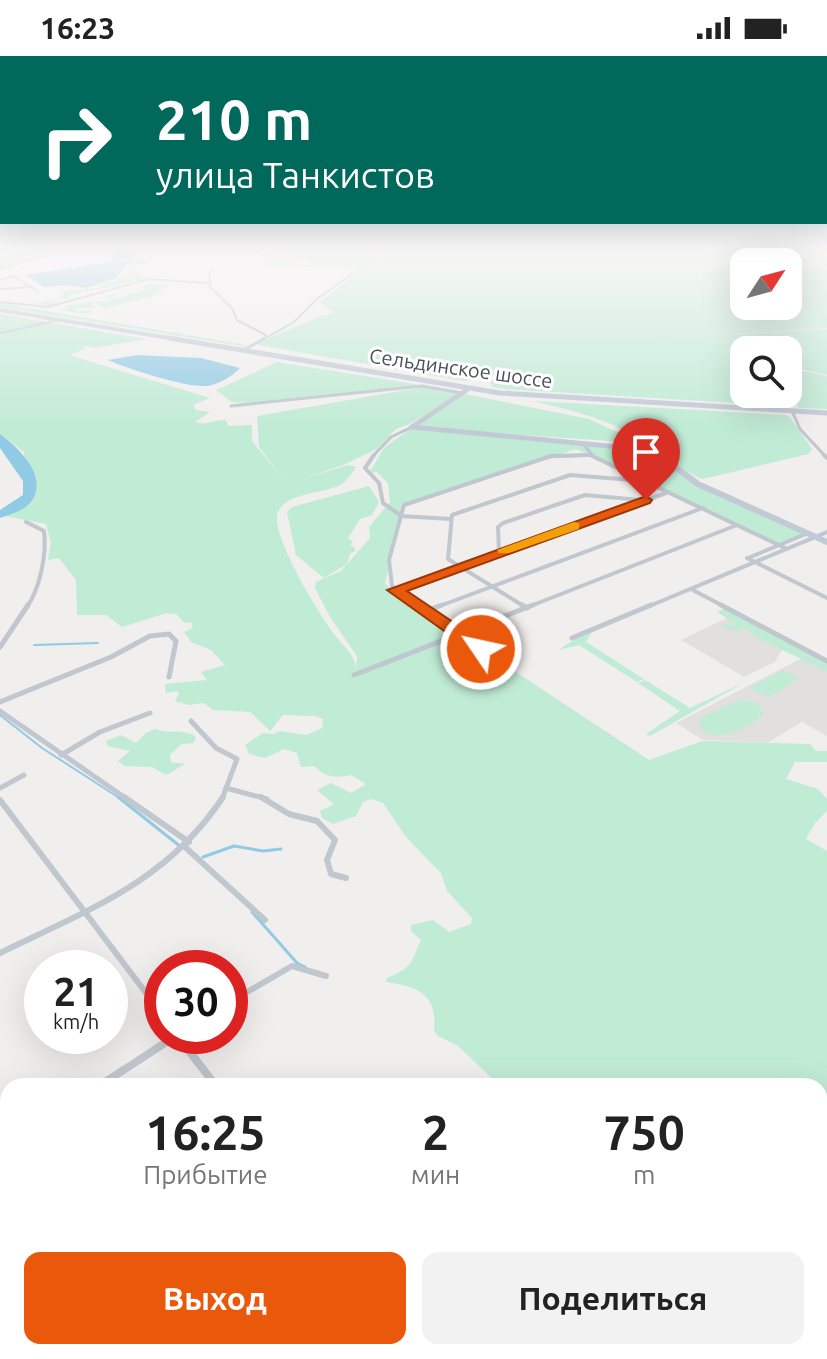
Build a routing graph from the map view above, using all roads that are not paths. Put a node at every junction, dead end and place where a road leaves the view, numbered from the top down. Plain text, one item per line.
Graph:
1 (232, 309) edge
2 (307, 309) edge
3 (0, 310) edge
4 (59, 320) junction
5 (1, 333) edge
6 (267, 336) junction
7 (243, 351) junction
8 (465, 391) junction
9 (231, 406) dead end
10 (792, 411) junction
11 (827, 413) edge
12 (412, 427) junction
13 (582, 443) junction
14 (590, 455) junction
15 (825, 455) edge
16 (645, 481) junction
17 (669, 492) junction
18 (646, 500) junction
19 (703, 508) junction
20 (400, 516) junction
21 (451, 519) junction
22 (26, 522) dead end
23 (737, 525) junction
24 (827, 532) edge
25 (812, 535) junction
26 (827, 542) edge
27 (779, 545) junction
28 (787, 549) junction
29 (499, 552) junction
30 (755, 562) junction
31 (461, 567) junction
32 (492, 586) junction
33 (691, 589) junction
34 (395, 590) junction
35 (827, 598) edge
36 (527, 608) junction
37 (425, 611) junction
38 (460, 635) junction
39 (572, 638) dead end
40 (0, 647) edge
41 (827, 661) edge
42 (506, 668) dead end
43 (354, 675) dead end
44 (169, 677) dead end
45 (0, 702) edge
46 (0, 711) edge
47 (150, 713) dead end
48 (191, 721) dead end
49 (61, 755) junction
50 (24, 775) dead end
51 (0, 788) edge
52 (226, 788) junction
53 (0, 800) edge
54 (187, 844) junction
55 (346, 878) dead end
56 (85, 909) junction
57 (265, 920) dead end
58 (0, 953) edge
59 (326, 976) dead end
60 (144, 989) edge
61 (248, 992) edge
62 (149, 1054) edge
63 (191, 1054) edge
64 (111, 1078) edge
65 (210, 1078) edge

1 - 6 street
2 - 6 street
3 - 4 main road, Сельдинское шоссе
4 - 5 street
4 - 7 main road, Сельдинское шоссе
6 - 7 street
7 - 8 main road, Сельдинское шоссе
8 - 9 street
8 - 10 main road, Сельдинское шоссе
8 - 12 main road
10 - 11 main road, Сельдинское шоссе
10 - 15 street
12 - 13 main road
12 - 20 street
13 - 14 street
13 - 25 main road
14 - 16 street
14 - 20 street
16 - 17 street
16 - 21 street
17 - 18 street
17 - 19 street
18 - 29 street
18 - 29 street
19 - 23 street
19 - 32 street
20 - 21 street
20 - 34 street
21 - 31 street
22 - 40 street
23 - 27 street
23 - 36 street
24 - 25 street
25 - 26 main road
25 - 27 street
25 - 28 street
27 - 28 street
27 - 30 street
28 - 30 street
29 - 31 street
30 - 33 street
30 - 35 street
31 - 32 street
31 - 34 street
32 - 36 street
32 - 37 street
33 - 39 street
33 - 41 street
34 - 37 street
36 - 38 street
37 - 38 street
38 - 42 street
38 - 43 street
44 - 45 street
46 - 49 street
47 - 49 street
48 - 52 street
49 - 54 street
50 - 51 street
52 - 54 street
52 - 55 street
53 - 56 street
54 - 56 street
54 - 57 street
56 - 58 street
56 - 60 street
59 - 61 street
62 - 64 street
63 - 65 street

